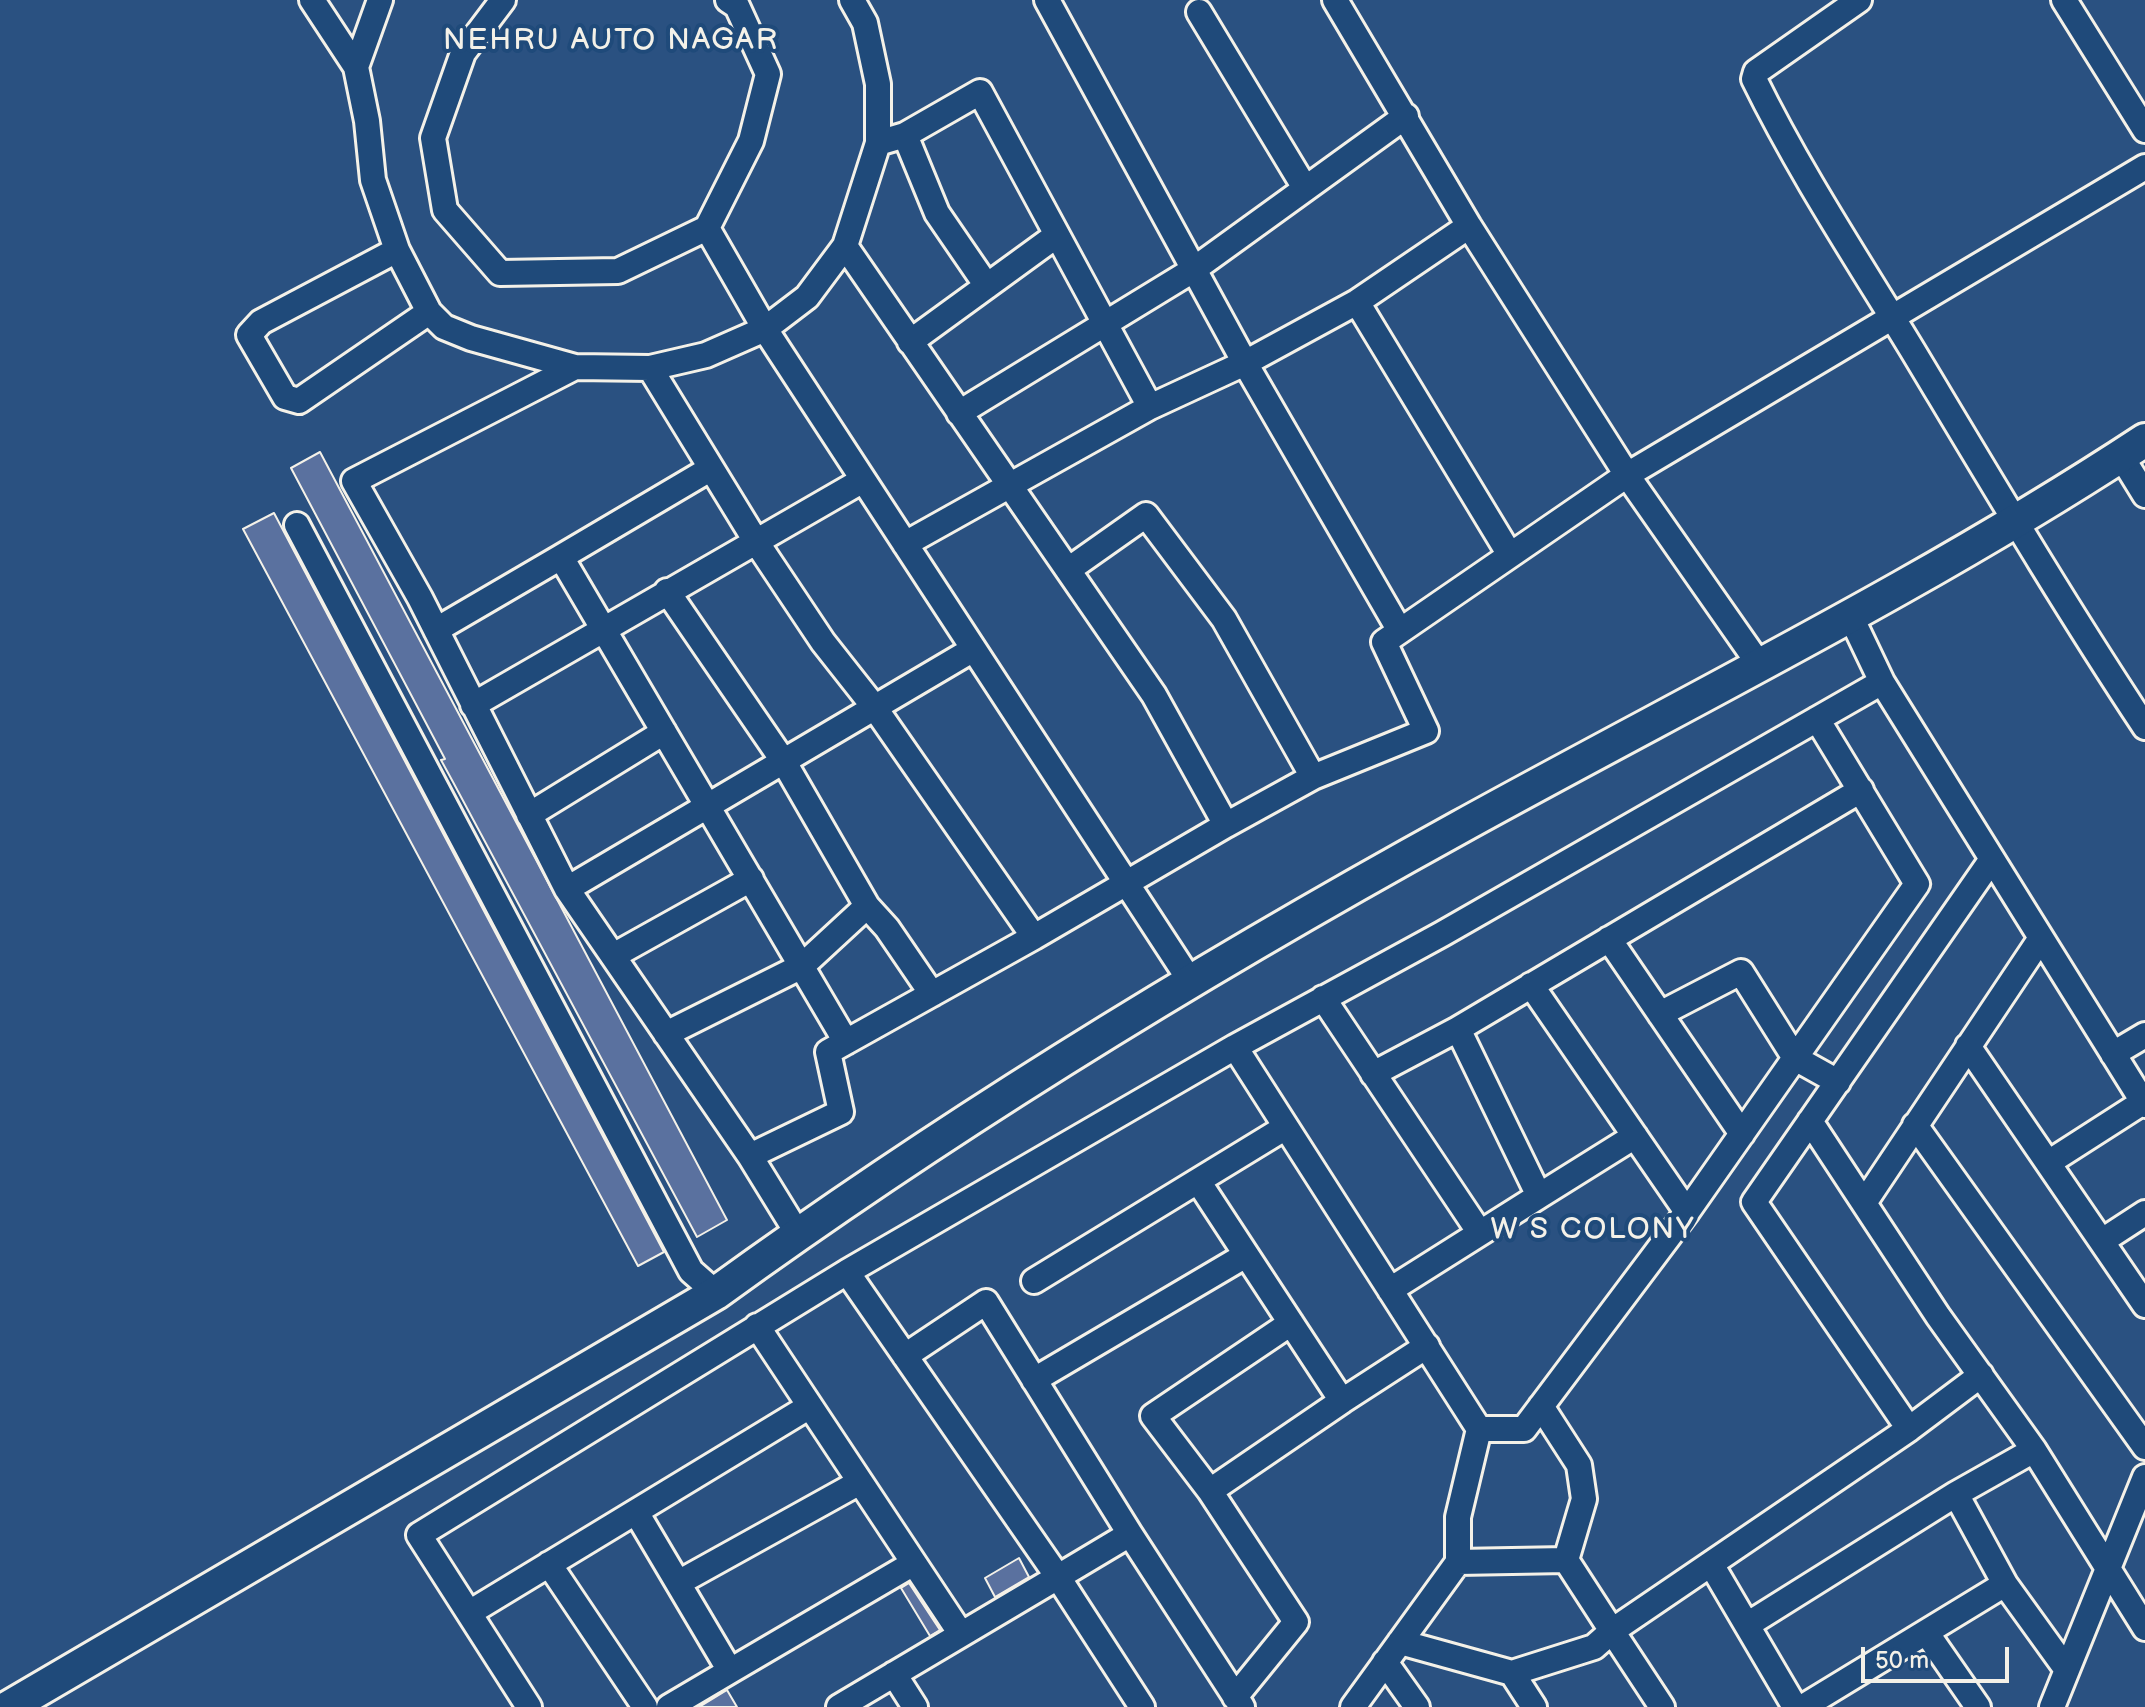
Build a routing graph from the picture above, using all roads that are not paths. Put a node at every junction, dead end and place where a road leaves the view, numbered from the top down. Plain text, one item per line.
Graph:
1 (312, 0) edge
2 (380, 0) edge
3 (503, 0) edge
4 (728, 0) edge
5 (852, 0) edge
6 (1047, 0) edge
7 (1335, 0) edge
8 (1859, 0) edge
9 (2064, 0) edge
10 (1199, 12) dead end
11 (356, 67) junction
12 (1406, 116) junction
13 (2145, 130) edge
14 (905, 135) junction
15 (878, 143) junction
16 (2145, 167) edge
17 (1305, 188) junction
18 (1469, 226) junction
19 (707, 228) junction
20 (1057, 235) junction
21 (845, 246) junction
22 (397, 250) junction
23 (1193, 270) junction
24 (987, 286) junction
25 (1357, 302) junction
26 (429, 312) junction
27 (1891, 315) junction
28 (1105, 324) junction
29 (765, 329) junction
30 (910, 342) junction
31 (1245, 363) junction
32 (575, 367) junction
33 (650, 368) junction
34 (1150, 407) junction
35 (959, 413) junction
36 (2133, 448) edge
37 (710, 469) junction
38 (1627, 475) junction
39 (863, 480) junction
40 (1009, 485) junction
41 (2145, 495) edge
42 (2016, 522) junction
43 (297, 525) dead end
44 (757, 543) junction
45 (905, 544) junction
46 (1510, 555) junction
47 (561, 557) junction
48 (1068, 570) junction
49 (667, 591) junction
50 (1850, 615) junction
51 (603, 629) junction
52 (436, 630) junction
53 (1400, 631) junction
54 (972, 650) junction
55 (1759, 664) junction
56 (1882, 682) junction
57 (473, 705) junction
58 (875, 708) junction
59 (1817, 719) junction
60 (2145, 727) edge
61 (664, 732) junction
62 (784, 762) junction
63 (1313, 777) junction
64 (1861, 790) junction
65 (708, 806) junction
66 (529, 815) junction
67 (1226, 825) junction
68 (1992, 859) junction
69 (751, 879) junction
70 (1127, 886) junction
71 (567, 889) junction
72 (867, 906) junction
73 (1034, 937) junction
74 (2041, 938) junction
75 (1609, 939) junction
76 (613, 956) junction
77 (802, 966) junction
78 (1189, 979) junction
79 (1531, 985) junction
80 (932, 994) junction
81 (1323, 998) junction
82 (1660, 1014) junction
83 (1458, 1029) junction
84 (666, 1034) junction
85 (2145, 1035) edge
86 (846, 1042) junction
87 (1968, 1046) junction
88 (1235, 1047) junction
89 (2113, 1054) junction
90 (1795, 1058) junction
91 (1373, 1074) junction
92 (1838, 1082) junction
93 (2144, 1104) edge
94 (1810, 1121) junction
95 (1915, 1125) junction
96 (1286, 1127) junction
97 (1742, 1134) junction
98 (1635, 1136) junction
99 (750, 1156) junction
100 (2048, 1163) junction
101 (1198, 1181) junction
102 (1539, 1196) junction
103 (1864, 1203) junction
104 (1687, 1212) junction
105 (2145, 1213) edge
106 (1480, 1233) junction
107 (798, 1234) junction
108 (2102, 1241) junction
109 (1246, 1255) junction
110 (847, 1272) junction
111 (1034, 1281) dead end
112 (1390, 1290) junction
113 (716, 1293) junction
114 (2145, 1305) edge
115 (1291, 1323) junction
116 (757, 1326) junction
117 (1427, 1346) junction
118 (905, 1356) junction
119 (1981, 1375) junction
120 (1034, 1380) junction
121 (1342, 1401) junction
122 (810, 1406) junction
123 (1541, 1406) junction
124 (1479, 1429) junction
125 (1524, 1429) junction
126 (1909, 1429) junction
127 (1559, 1434) junction
128 (2145, 1447) edge
129 (2034, 1450) junction
130 (2145, 1477) edge
131 (860, 1482) junction
132 (1210, 1491) junction
133 (1956, 1494) junction
134 (636, 1512) junction
135 (1130, 1534) junction
136 (1566, 1560) junction
137 (1458, 1562) junction
138 (914, 1563) junction
139 (549, 1564) junction
140 (1711, 1564) junction
141 (2107, 1571) junction
142 (1058, 1577) junction
143 (678, 1583) junction
144 (2005, 1584) junction
145 (469, 1613) junction
146 (1747, 1625) junction
147 (2145, 1628) edge
148 (1612, 1631) junction
149 (1926, 1632) junction
150 (961, 1634) junction
151 (1392, 1652) junction
152 (2067, 1670) junction
153 (730, 1671) junction
154 (1512, 1673) junction
155 (894, 1674) junction
156 (1238, 1702) edge
157 (9, 1707) edge
158 (529, 1707) edge
159 (645, 1707) edge
160 (669, 1707) edge
161 (839, 1707) edge
162 (915, 1707) edge
163 (1142, 1707) edge
164 (1353, 1707) edge
165 (1417, 1707) edge
166 (1534, 1707) edge
167 (1662, 1707) edge
168 (1795, 1707) edge
169 (1803, 1707) edge
170 (1978, 1707) edge
171 (2052, 1707) edge

1 - 11 street
2 - 11 street
3 - 19 street
4 - 19 street
5 - 15 street
6 - 23 street
7 - 12 street
8 - 27 street
9 - 13 street
10 - 17 street
11 - 22 street
12 - 17 street
12 - 18 street
14 - 15 street
14 - 20 street
14 - 24 street
15 - 21 street
16 - 27 street
17 - 23 street
18 - 25 street
18 - 38 street
19 - 29 street
20 - 24 street
20 - 28 street
21 - 29 street
21 - 30 street
22 - 26 street
22 - 26 street
23 - 28 street
23 - 31 street
24 - 30 street
25 - 31 street
25 - 46 street
26 - 32 street
27 - 38 street
27 - 42 street
28 - 34 street
28 - 35 street
29 - 33 street
29 - 39 street
30 - 35 street
31 - 34 street
31 - 53 street
32 - 33 street
32 - 52 street
33 - 37 street
34 - 40 street
35 - 40 street
36 - 41 street
36 - 42 main road
37 - 44 street
37 - 47 street
38 - 46 street
38 - 55 street
39 - 44 street
39 - 45 street
40 - 45 street
40 - 48 street
42 - 50 main road
42 - 60 street
43 - 113 street
44 - 49 street
44 - 58 street
45 - 54 street
46 - 53 street
47 - 51 street
47 - 52 street
48 - 63 street
48 - 67 street
49 - 51 street
49 - 62 street
50 - 55 main road
50 - 56 street
51 - 57 street
51 - 61 street
52 - 57 street
53 - 63 street
54 - 58 street
54 - 70 street
55 - 78 main road
56 - 59 street
56 - 68 street
57 - 66 street
58 - 62 street
58 - 73 street
59 - 64 street
59 - 81 street
61 - 65 street
61 - 66 street
62 - 65 street
62 - 72 street
63 - 67 street
64 - 75 street
64 - 90 street
65 - 69 street
65 - 71 street
66 - 71 street
67 - 70 street
68 - 74 street
68 - 92 street
69 - 76 street
69 - 77 street
70 - 73 street
70 - 78 street
71 - 76 street
72 - 77 street
72 - 80 street
73 - 80 street
74 - 87 street
74 - 89 street
75 - 79 street
75 - 82 street
76 - 84 street
77 - 84 street
77 - 86 street
78 - 107 main road
79 - 83 street
79 - 98 street
80 - 86 street
81 - 88 street
81 - 91 street
82 - 90 street
82 - 97 street
83 - 91 street
83 - 102 street
84 - 99 street
85 - 89 street
86 - 99 street
87 - 95 street
87 - 100 street
88 - 96 street
88 - 110 street
89 - 93 street
90 - 92 street
90 - 97 street
91 - 106 street
92 - 94 street
93 - 100 street
94 - 103 street
94 - 126 street
95 - 103 street
95 - 128 street
96 - 101 street
96 - 112 street
97 - 104 street
98 - 102 street
98 - 104 street
99 - 107 street
100 - 108 street
101 - 109 street
101 - 111 street
102 - 106 street
103 - 119 street
104 - 123 street
105 - 108 street
106 - 112 street
107 - 113 main road
108 - 114 street
109 - 115 street
109 - 120 street
110 - 116 street
110 - 118 street
112 - 117 street
113 - 157 main road
115 - 121 street
115 - 132 street
116 - 122 street
116 - 145 street
117 - 121 street
117 - 124 street
118 - 120 street
118 - 142 street
119 - 126 street
119 - 129 street
120 - 135 street
121 - 132 street
122 - 131 street
122 - 134 street
123 - 125 street
123 - 127 street
124 - 125 street
124 - 137 street
125 - 127 street
126 - 140 street
127 - 136 street
129 - 133 street
129 - 141 street
130 - 141 street
131 - 138 street
131 - 143 street
132 - 156 street
133 - 144 street
133 - 146 street
134 - 139 street
134 - 143 street
135 - 142 street
135 - 156 street
136 - 137 street
136 - 148 street
137 - 151 street
138 - 150 street
138 - 153 street
139 - 145 street
139 - 159 street
140 - 146 street
140 - 148 street
141 - 147 street
141 - 152 street
142 - 150 street
142 - 163 street
143 - 153 street
144 - 149 street
144 - 152 street
145 - 158 street
146 - 168 street
148 - 154 street
148 - 167 street
149 - 169 street
149 - 170 street
150 - 155 street
151 - 154 street
151 - 164 street
151 - 165 street
152 - 171 street
153 - 160 street
154 - 166 street
155 - 161 street
155 - 162 street

